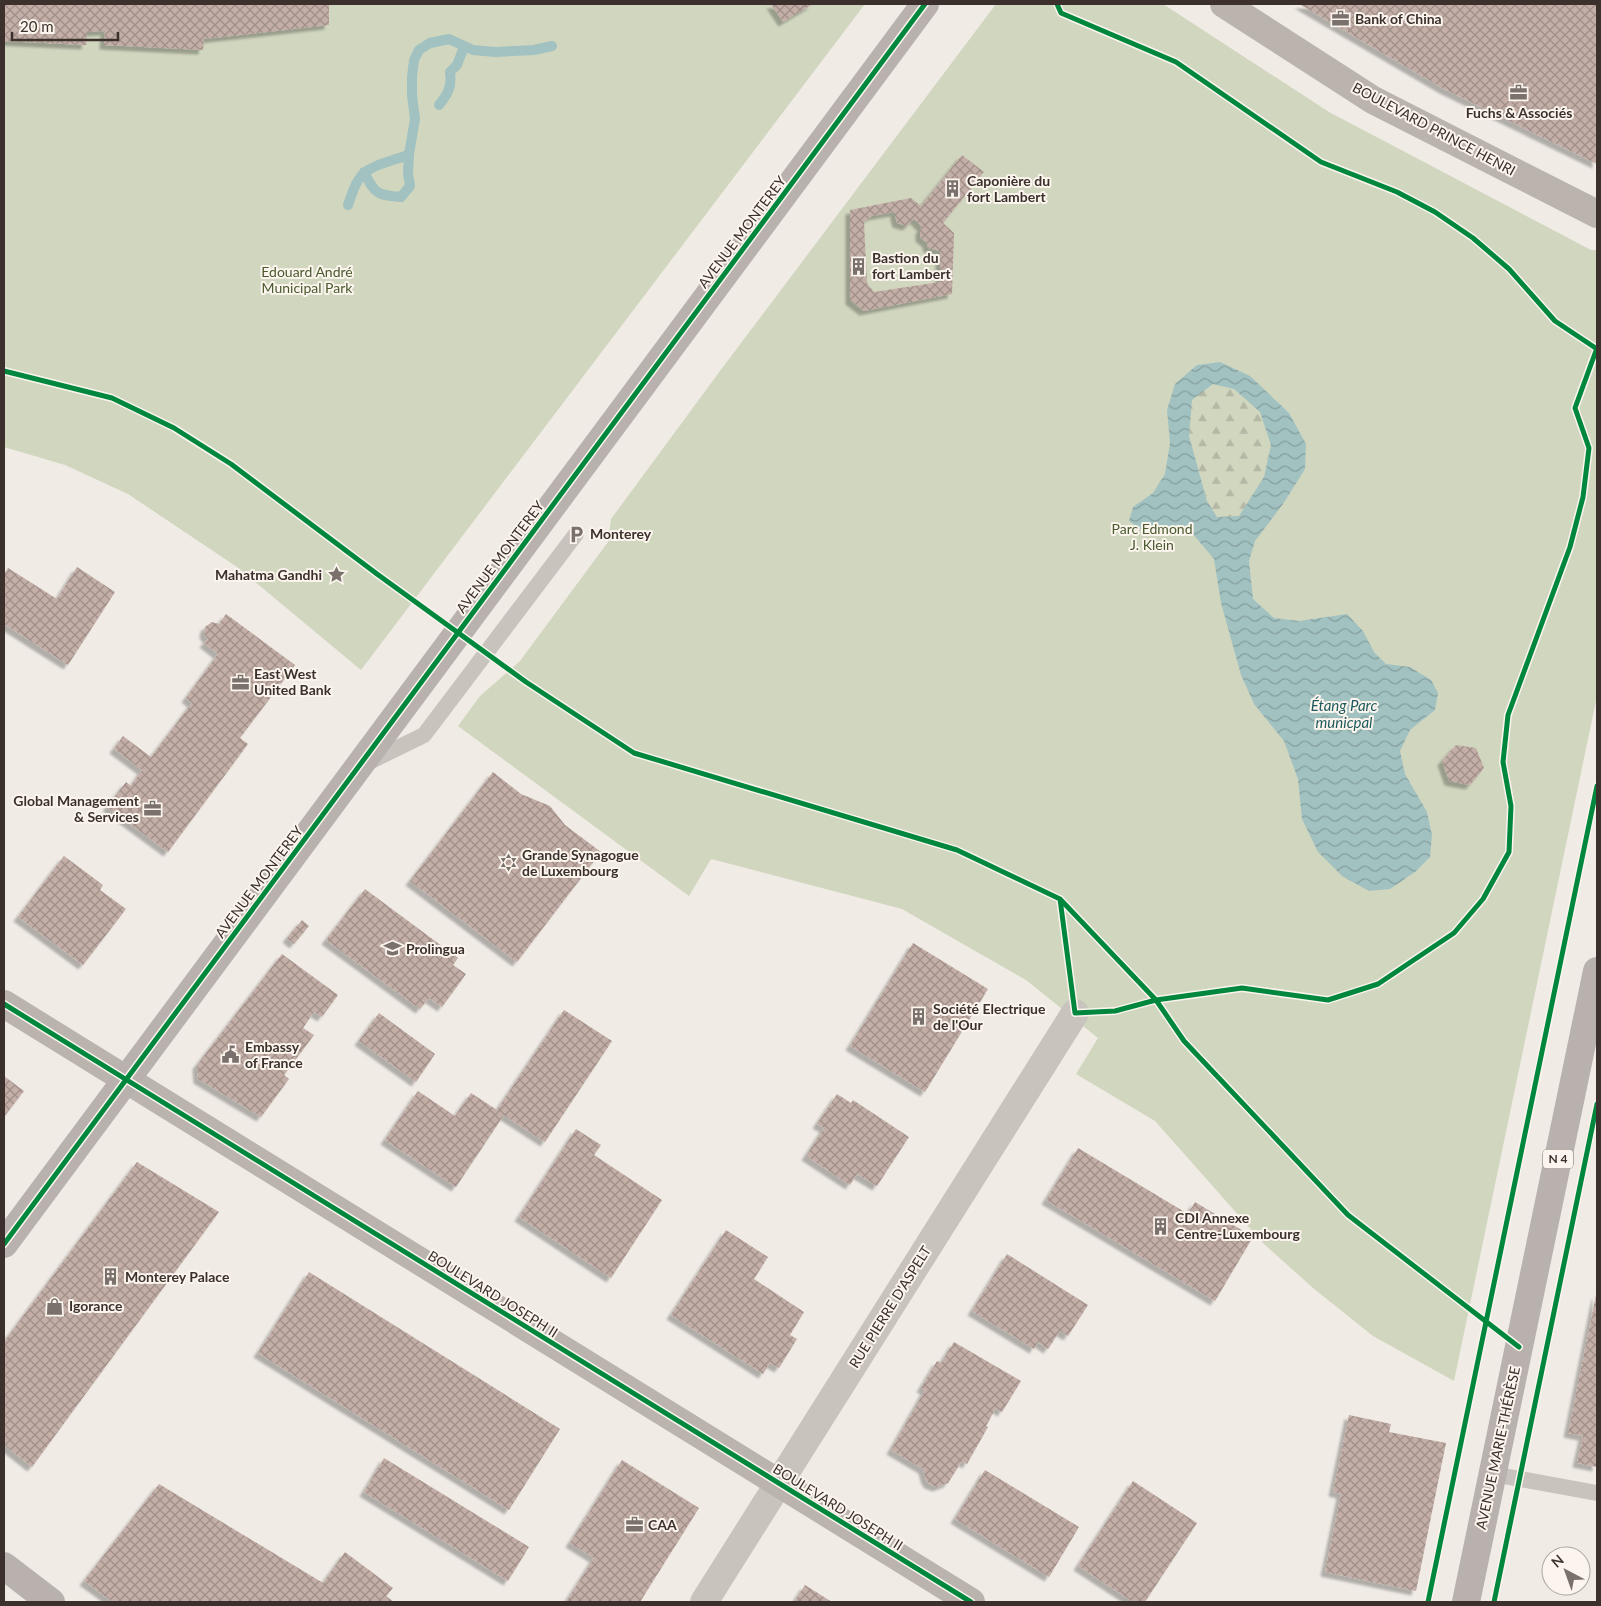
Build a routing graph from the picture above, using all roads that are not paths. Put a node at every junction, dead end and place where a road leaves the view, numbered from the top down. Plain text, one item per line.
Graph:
1 (925, 4) edge
2 (1224, 4) edge
3 (1597, 214) edge
4 (576, 534) dead end
5 (358, 768) junction
6 (1597, 970) edge
7 (4, 1004) edge
8 (1075, 1012) dead end
9 (126, 1080) junction
10 (4, 1244) edge
11 (1493, 1474) junction
12 (779, 1484) junction
13 (1597, 1493) edge
14 (4, 1566) edge
15 (51, 1602) edge
16 (704, 1602) edge
17 (971, 1602) edge
18 (1466, 1602) edge

1 - 5 main road, AVENUE MONTEREY
2 - 3 main road, BOULEVARD PRINCE HENRI
4 - 5 lane
5 - 9 main road, AVENUE MONTEREY
6 - 11 main road, AVENUE MARIE-THÉRÈSE / N 4
7 - 9 main road, BOULEVARD JOSEPH II
8 - 12 street, RUE PIERRE D'ASPELT
9 - 10 main road, AVENUE MONTEREY
9 - 12 main road, BOULEVARD JOSEPH II
11 - 13 lane
11 - 18 main road, AVENUE MARIE-THÉRÈSE / N 4
12 - 16 street, RUE PIERRE D'ASPELT
12 - 17 main road, BOULEVARD JOSEPH II
14 - 15 main road

